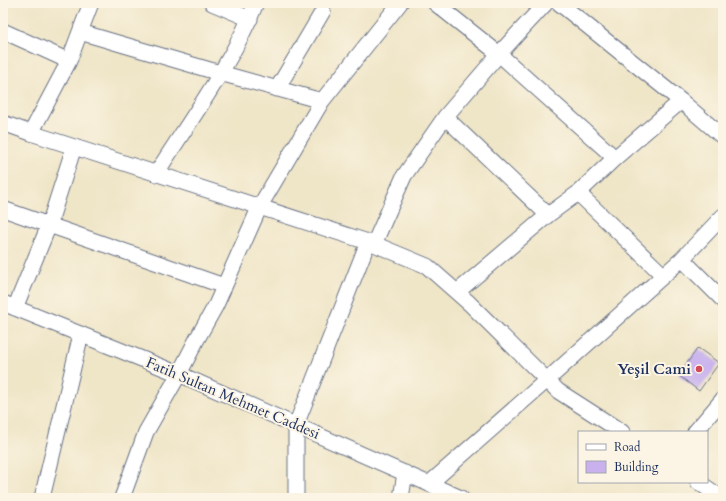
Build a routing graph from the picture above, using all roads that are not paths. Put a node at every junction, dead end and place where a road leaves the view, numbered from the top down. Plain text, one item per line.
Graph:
1 (91, 3) edge
2 (212, 3) edge
3 (256, 3) edge
4 (400, 3) edge
5 (435, 3) edge
6 (546, 3) edge
7 (559, 3) edge
8 (323, 11) dead end
9 (250, 19) junction
10 (3, 31) edge
11 (80, 32) junction
12 (499, 54) junction
13 (69, 61) junction
14 (220, 73) junction
15 (277, 89) junction
16 (322, 101) junction
17 (682, 101) junction
18 (445, 117) junction
19 (3, 123) edge
20 (31, 133) junction
21 (723, 137) edge
22 (74, 147) junction
23 (615, 158) junction
24 (156, 174) junction
25 (578, 194) junction
26 (260, 206) junction
27 (3, 209) edge
28 (548, 215) junction
29 (723, 216) edge
30 (49, 225) junction
31 (371, 243) junction
32 (682, 258) junction
33 (663, 275) junction
34 (224, 286) junction
35 (456, 292) junction
36 (723, 300) edge
37 (9, 306) edge
38 (81, 334) junction
39 (179, 374) junction
40 (547, 380) junction
41 (723, 398) edge
42 (296, 426) junction
43 (620, 431) edge
44 (696, 431) edge
45 (405, 473) junction
46 (700, 483) edge
47 (429, 484) junction
48 (42, 498) edge
49 (122, 498) edge
50 (296, 498) edge
51 (401, 498) edge
52 (461, 498) edge
53 (722, 498) edge

1 - 11 street
2 - 9 street
3 - 9 street
4 - 16 street
5 - 12 street
6 - 12 street
7 - 17 street
8 - 15 street
9 - 14 street
10 - 13 street
11 - 13 street
11 - 14 street
12 - 18 street
12 - 23 street
13 - 20 street
14 - 15 street
14 - 24 street
15 - 16 street
16 - 26 street
17 - 21 street
17 - 23 street
18 - 28 street
18 - 31 street
19 - 20 street
20 - 22 street
22 - 24 street
22 - 30 street
23 - 25 street
24 - 26 street
25 - 28 street
25 - 33 street
26 - 31 street
26 - 34 street
27 - 30 street
28 - 35 street
29 - 32 street
30 - 34 street
30 - 37 street
31 - 35 street
31 - 42 street
32 - 33 street
32 - 36 street
33 - 40 street
34 - 39 street
35 - 40 street
37 - 38 street, Fatih Sultan Mehmet Caddesi
38 - 39 street, Fatih Sultan Mehmet Caddesi
38 - 48 street
39 - 42 street, Fatih Sultan Mehmet Caddesi
39 - 49 street
40 - 43 street
40 - 47 street
41 - 44 street
42 - 45 street, Fatih Sultan Mehmet Caddesi
42 - 50 street
45 - 47 street, Fatih Sultan Mehmet Caddesi
45 - 51 street
46 - 53 street
47 - 52 street, Fatih Sultan Mehmet Caddesi

